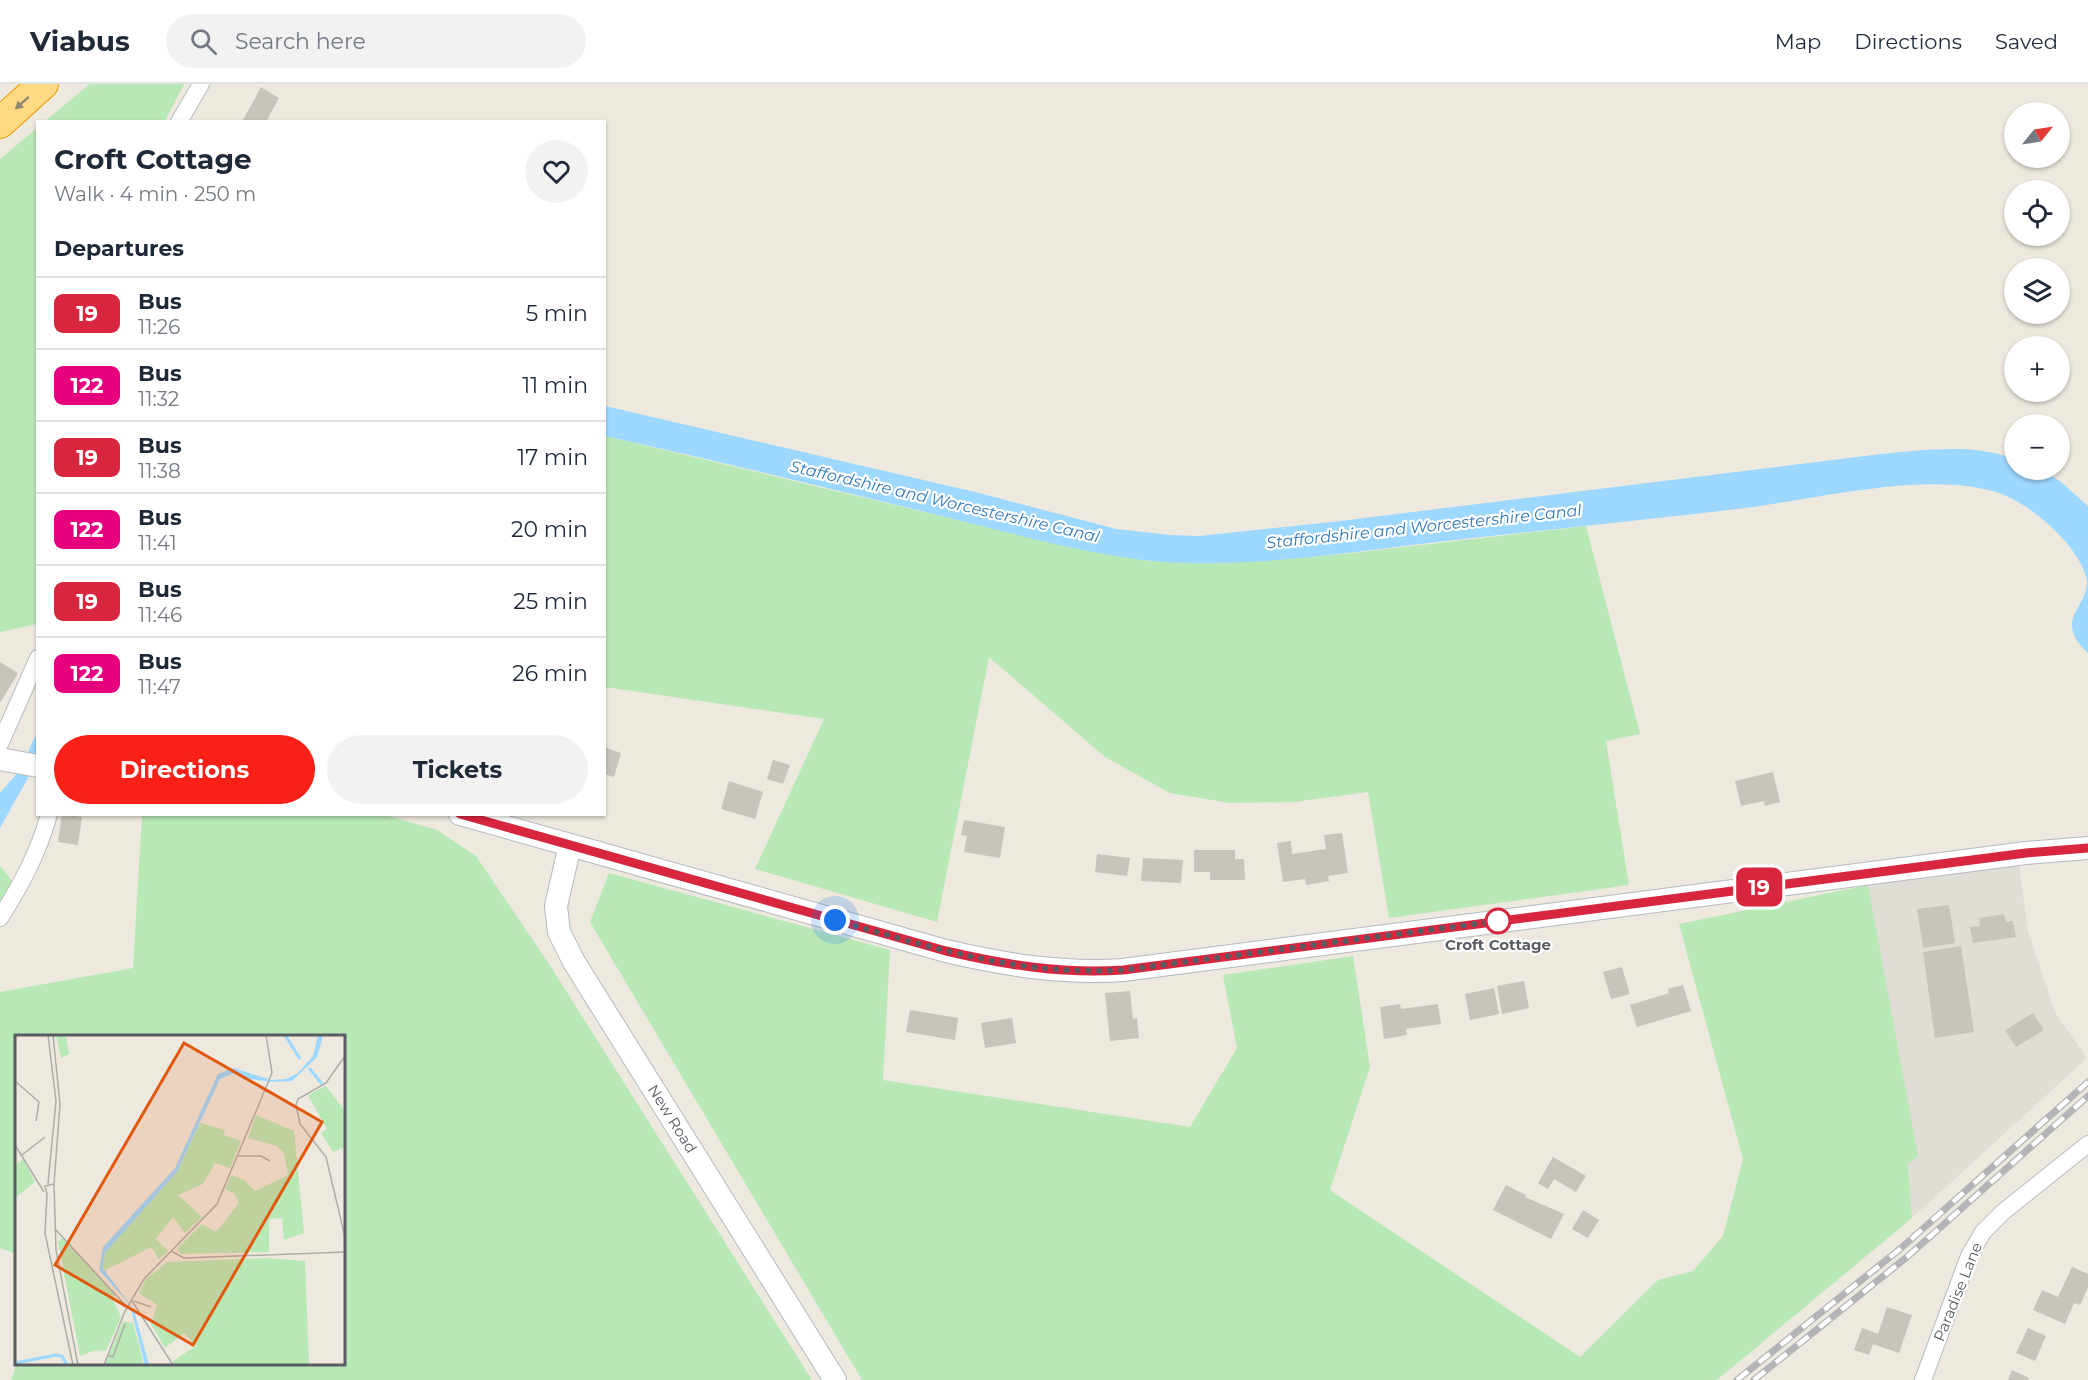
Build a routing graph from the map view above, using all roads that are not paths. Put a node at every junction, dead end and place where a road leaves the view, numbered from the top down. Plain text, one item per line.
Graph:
1 (43, 84) edge
2 (201, 84) edge
3 (180, 120) edge
4 (0, 123) edge
5 (36, 663) edge
6 (2, 754) edge
7 (36, 765) edge
8 (48, 816) edge
9 (467, 816) edge
10 (570, 845) junction
11 (2088, 848) edge
12 (0, 918) edge
13 (2088, 1144) edge
14 (835, 1380) edge
15 (1923, 1380) edge

1 -> 4 highway
2 - 3 street
5 - 6 street
6 - 7 street
8 - 12 street
9 - 10 street
10 - 11 street
10 - 14 street, New Road
13 - 15 street, Paradise Lane

